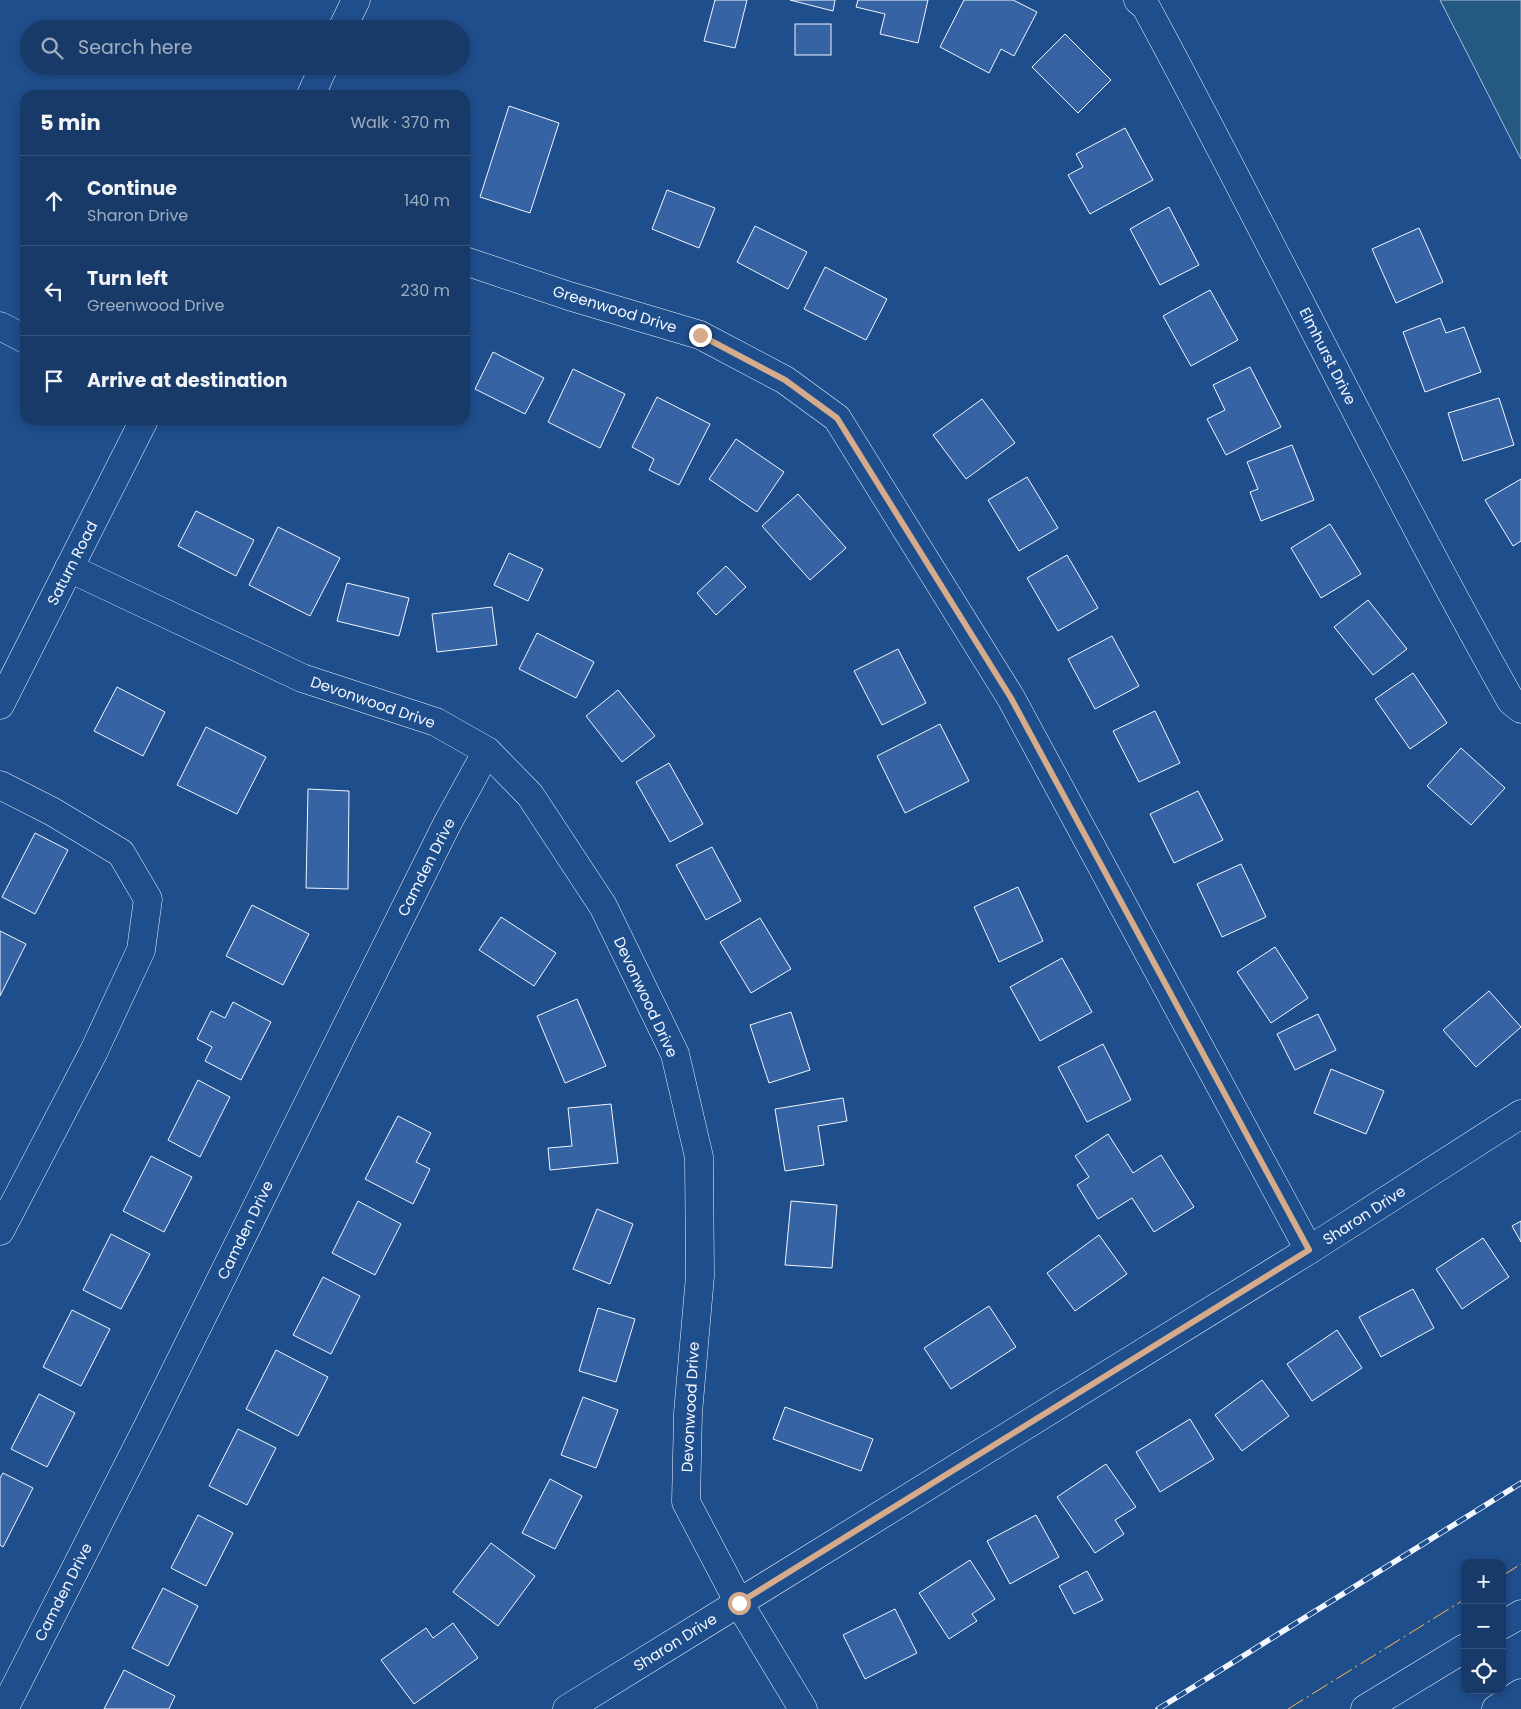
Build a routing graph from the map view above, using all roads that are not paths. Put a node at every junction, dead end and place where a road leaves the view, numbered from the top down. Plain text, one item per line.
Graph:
1 (356, 0) edge
2 (1138, 0) edge
3 (346, 20) edge
4 (320, 75) edge
5 (313, 90) edge
6 (470, 262) edge
7 (0, 326) edge
8 (20, 336) edge
9 (141, 425) edge
10 (69, 568) junction
11 (0, 705) edge
12 (1521, 709) edge
13 (486, 750) junction
14 (0, 785) edge
15 (1521, 1114) edge
16 (0, 1231) edge
17 (1309, 1250) junction
18 (739, 1603) junction
19 (1521, 1614) edge
20 (1506, 1623) edge
21 (1463, 1649) edge
22 (1521, 1693) edge
23 (4, 1709) edge
24 (567, 1709) edge
25 (803, 1709) edge
26 (1365, 1709) edge
27 (1496, 1709) edge

1 - 3 street
2 - 12 street, Elmhurst Drive
4 - 5 street
6 - 17 street, Greenwood Drive
7 - 8 street
9 - 10 street, Saturn Road
10 - 11 street, Saturn Road
10 - 13 street, Devonwood Drive
13 - 18 street, Devonwood Drive
13 - 23 street, Camden Drive
14 - 16 street
15 - 17 street, Sharon Drive
17 - 18 street, Sharon Drive
18 - 24 street, Sharon Drive
18 - 25 street, Devonwood Drive
19 - 20 street
21 - 26 street
22 - 27 street

